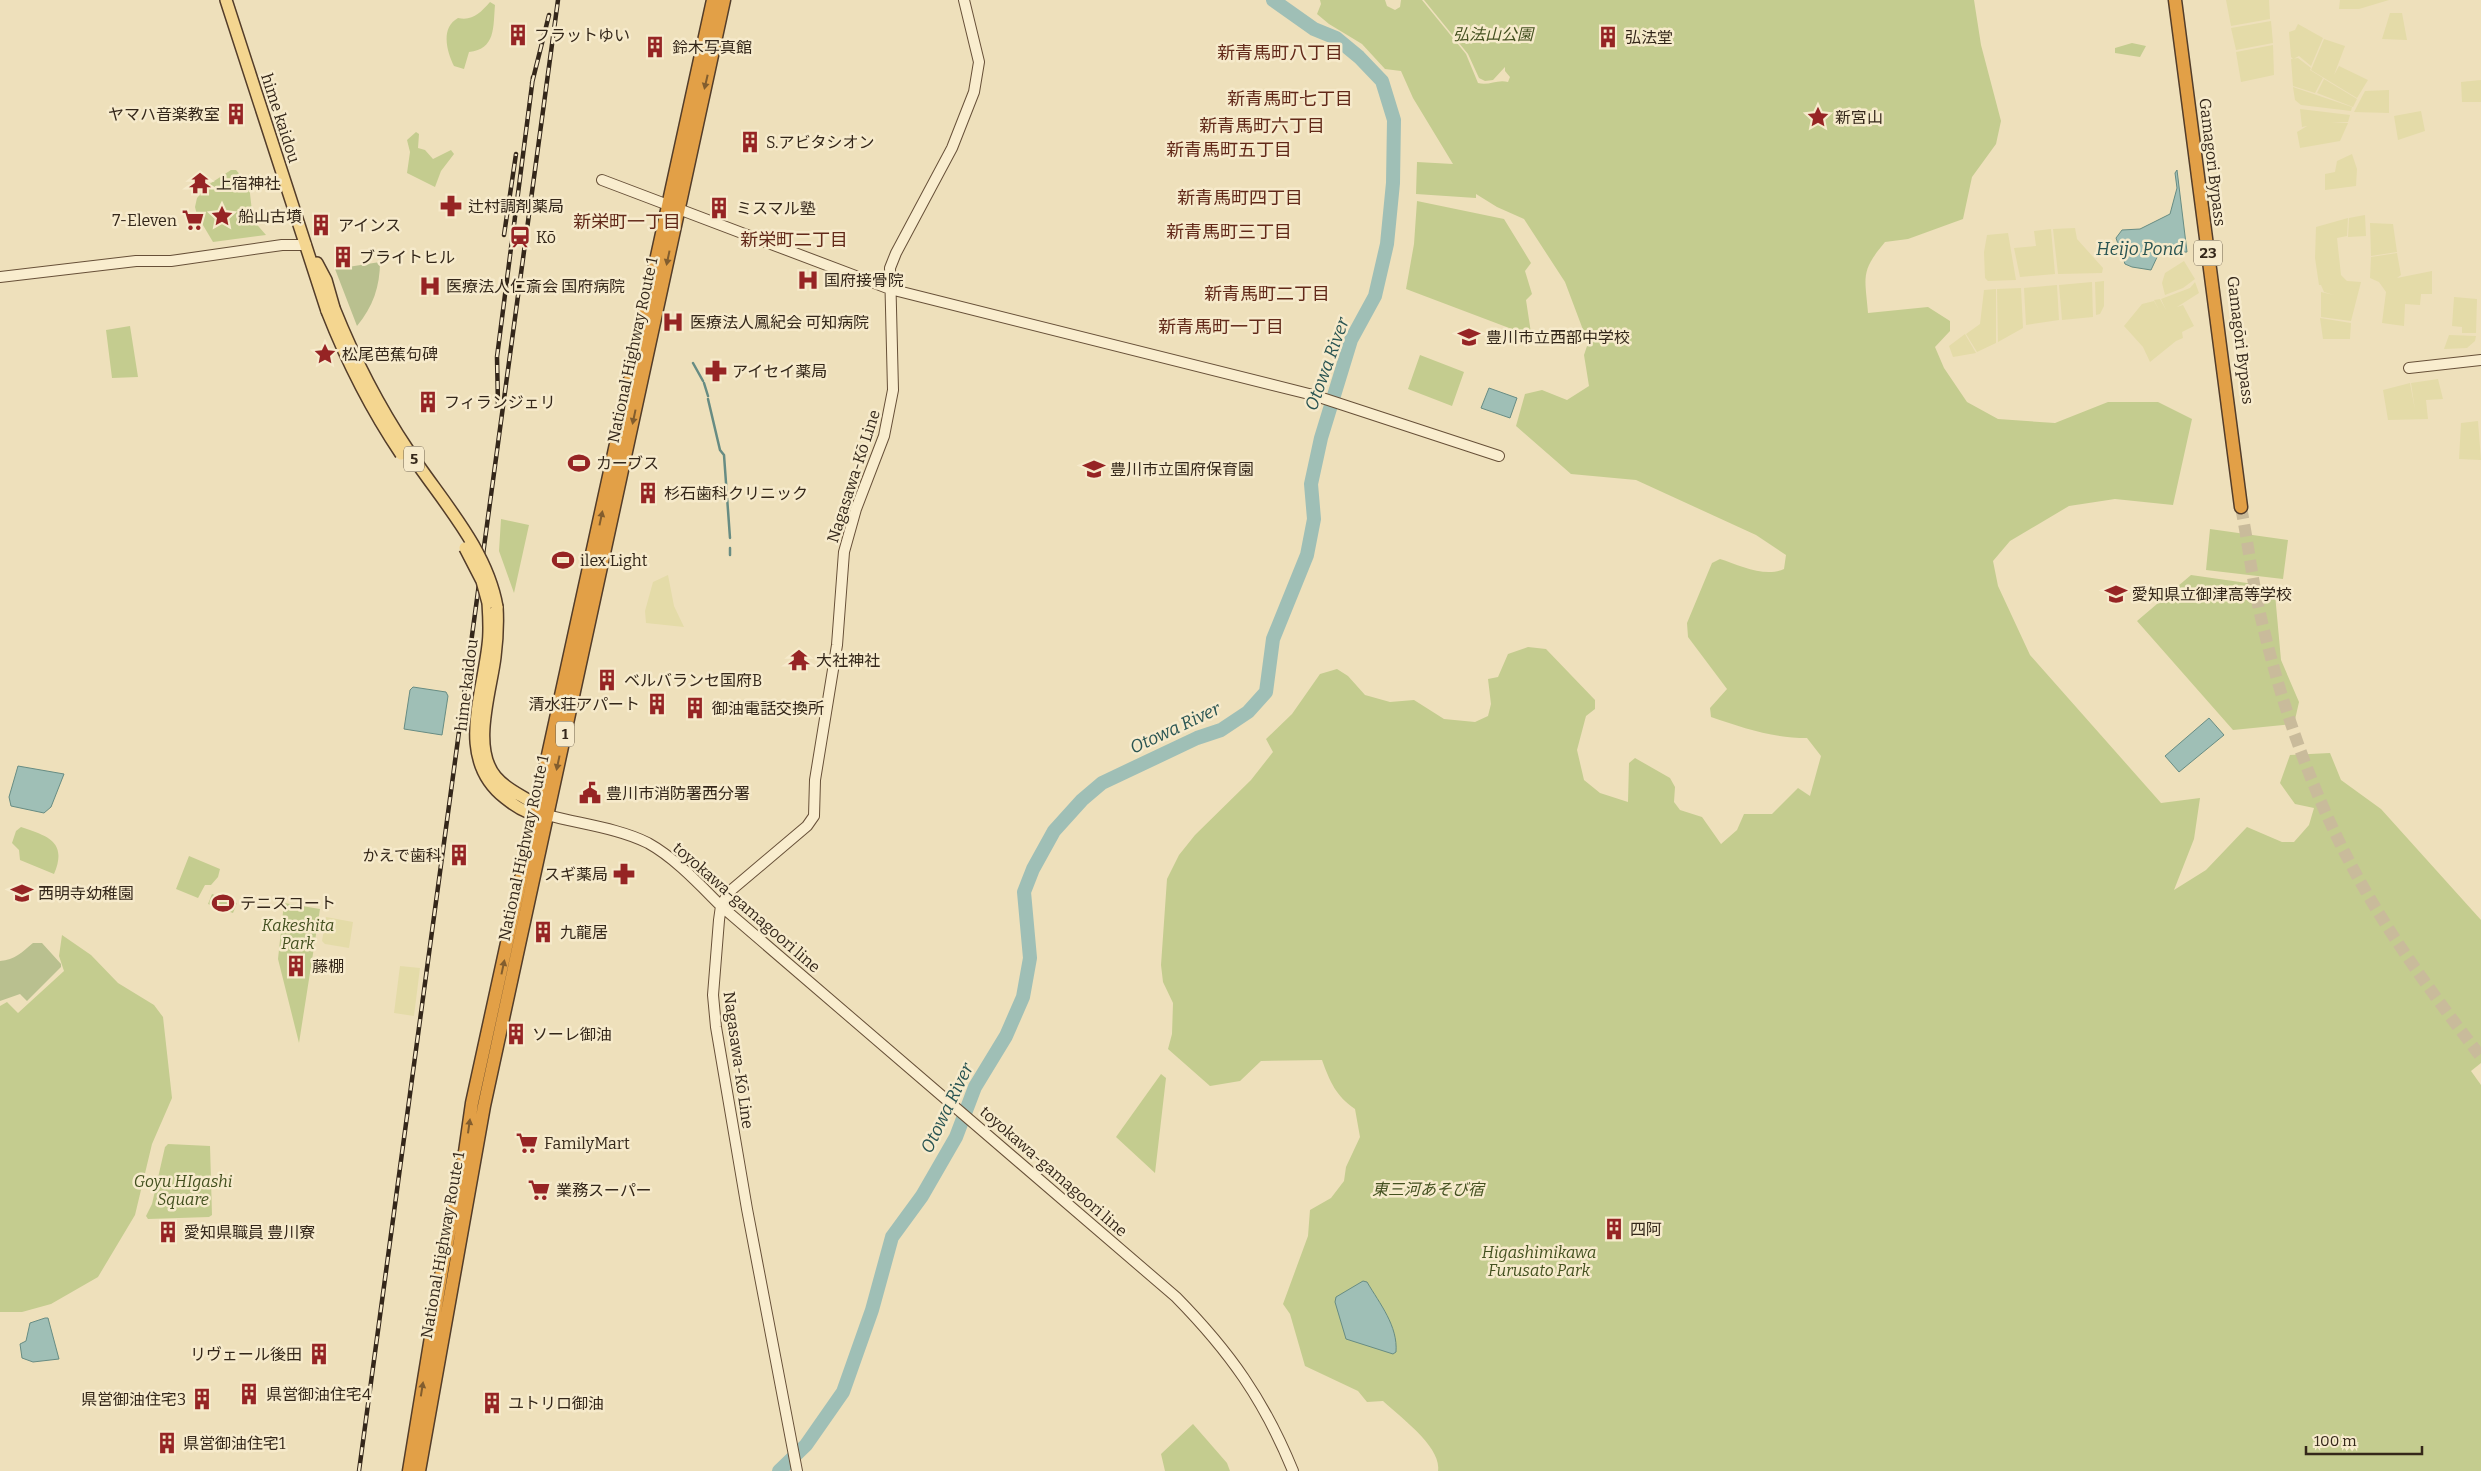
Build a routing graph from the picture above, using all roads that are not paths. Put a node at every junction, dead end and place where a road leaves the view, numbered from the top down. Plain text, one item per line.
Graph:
1 (226, 0) edge
2 (713, 0) edge
3 (724, 0) edge
4 (964, 0) edge
5 (2175, 0) edge
6 (2180, 0) edge
7 (602, 180) dead end
8 (672, 207) junction
9 (306, 245) junction
10 (0, 277) edge
11 (890, 289) junction
12 (2481, 360) edge
13 (2409, 368) dead end
14 (1499, 456) dead end
15 (2244, 506) joint
16 (541, 812) junction
17 (721, 906) junction
18 (409, 1471) edge
19 (419, 1471) edge
20 (797, 1471) edge
21 (1293, 1471) edge

1 - 9 main road, hime kaidou / 5
2 - 8 highway, National Highway Route 1 / 1
3 -> 8 highway, National Highway Route 1 / 1
4 - 11 main road, Nagasawa-Kō Line
5 - 15 highway, Gamagori Bypass / 23
6 - 15 highway, Gamagōri Bypass / 23
7 - 8 main road
8 - 11 main road
8 - 16 highway, National Highway Route 1 / 1
9 - 10 main road
9 - 16 main road, hime kaidou / 5, bridge
11 - 14 main road
11 - 17 main road, Nagasawa-Kō Line
12 - 13 main road
16 - 17 main road, toyokawa-gamagoori line
18 -> 16 highway, National Highway Route 1 / 1
16 - 19 highway, National Highway Route 1 / 1
17 - 20 main road, Nagasawa-Kō Line
17 - 21 main road, toyokawa-gamagoori line

